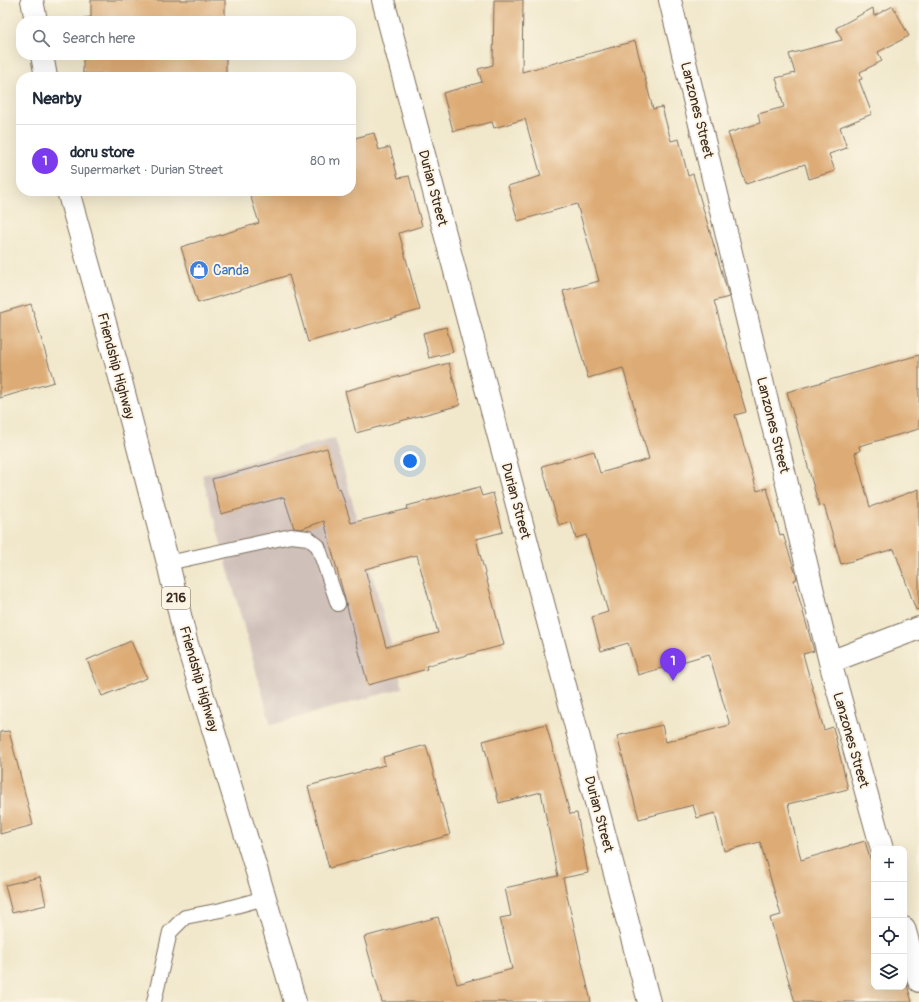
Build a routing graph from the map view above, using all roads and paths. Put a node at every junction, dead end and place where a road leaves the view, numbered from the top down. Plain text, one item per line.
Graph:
1 (32, 0) edge
2 (383, 0) edge
3 (670, 0) edge
4 (35, 16) edge
5 (43, 60) edge
6 (45, 72) edge
7 (69, 196) edge
8 (168, 563) junction
9 (338, 604) dead end
10 (919, 628) edge
11 (830, 662) junction
12 (881, 846) edge
13 (265, 898) junction
14 (907, 939) edge
15 (919, 981) edge
16 (154, 1002) edge
17 (295, 1002) edge
18 (649, 1002) edge

1 - 4 street
2 - 18 street, Durian Street
3 - 11 street, Lanzones Street
5 - 6 street
7 - 8 street, Friendship Highway / 216
8 - 9 lane
8 - 13 street, Friendship Highway / 216
10 - 11 street
11 - 12 street, Lanzones Street
13 - 16 lane
13 - 17 street, Friendship Highway / 216
14 - 15 street

